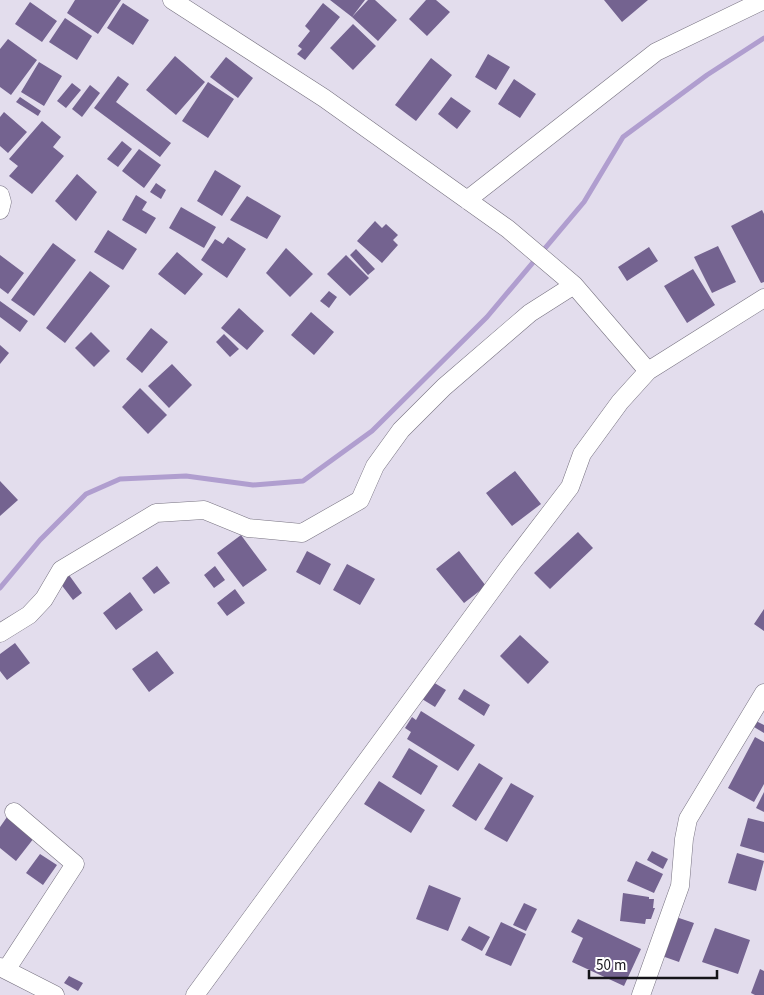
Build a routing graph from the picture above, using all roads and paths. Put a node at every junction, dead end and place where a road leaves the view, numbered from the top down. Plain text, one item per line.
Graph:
1 (172, 0) edge
2 (764, 0) edge
3 (0, 195) edge
4 (467, 200) junction
5 (0, 210) edge
6 (574, 285) junction
7 (764, 298) edge
8 (648, 371) junction
9 (0, 633) edge
10 (764, 693) edge
11 (14, 812) dead end
12 (3, 968) edge
13 (55, 995) edge
14 (195, 995) edge
15 (641, 995) edge

1 - 4 street
2 - 4 street
3 - 5 street
4 - 6 street
6 - 8 street
6 - 9 street
7 - 8 street
8 - 14 street
10 - 15 street
11 - 12 street
12 - 13 street

